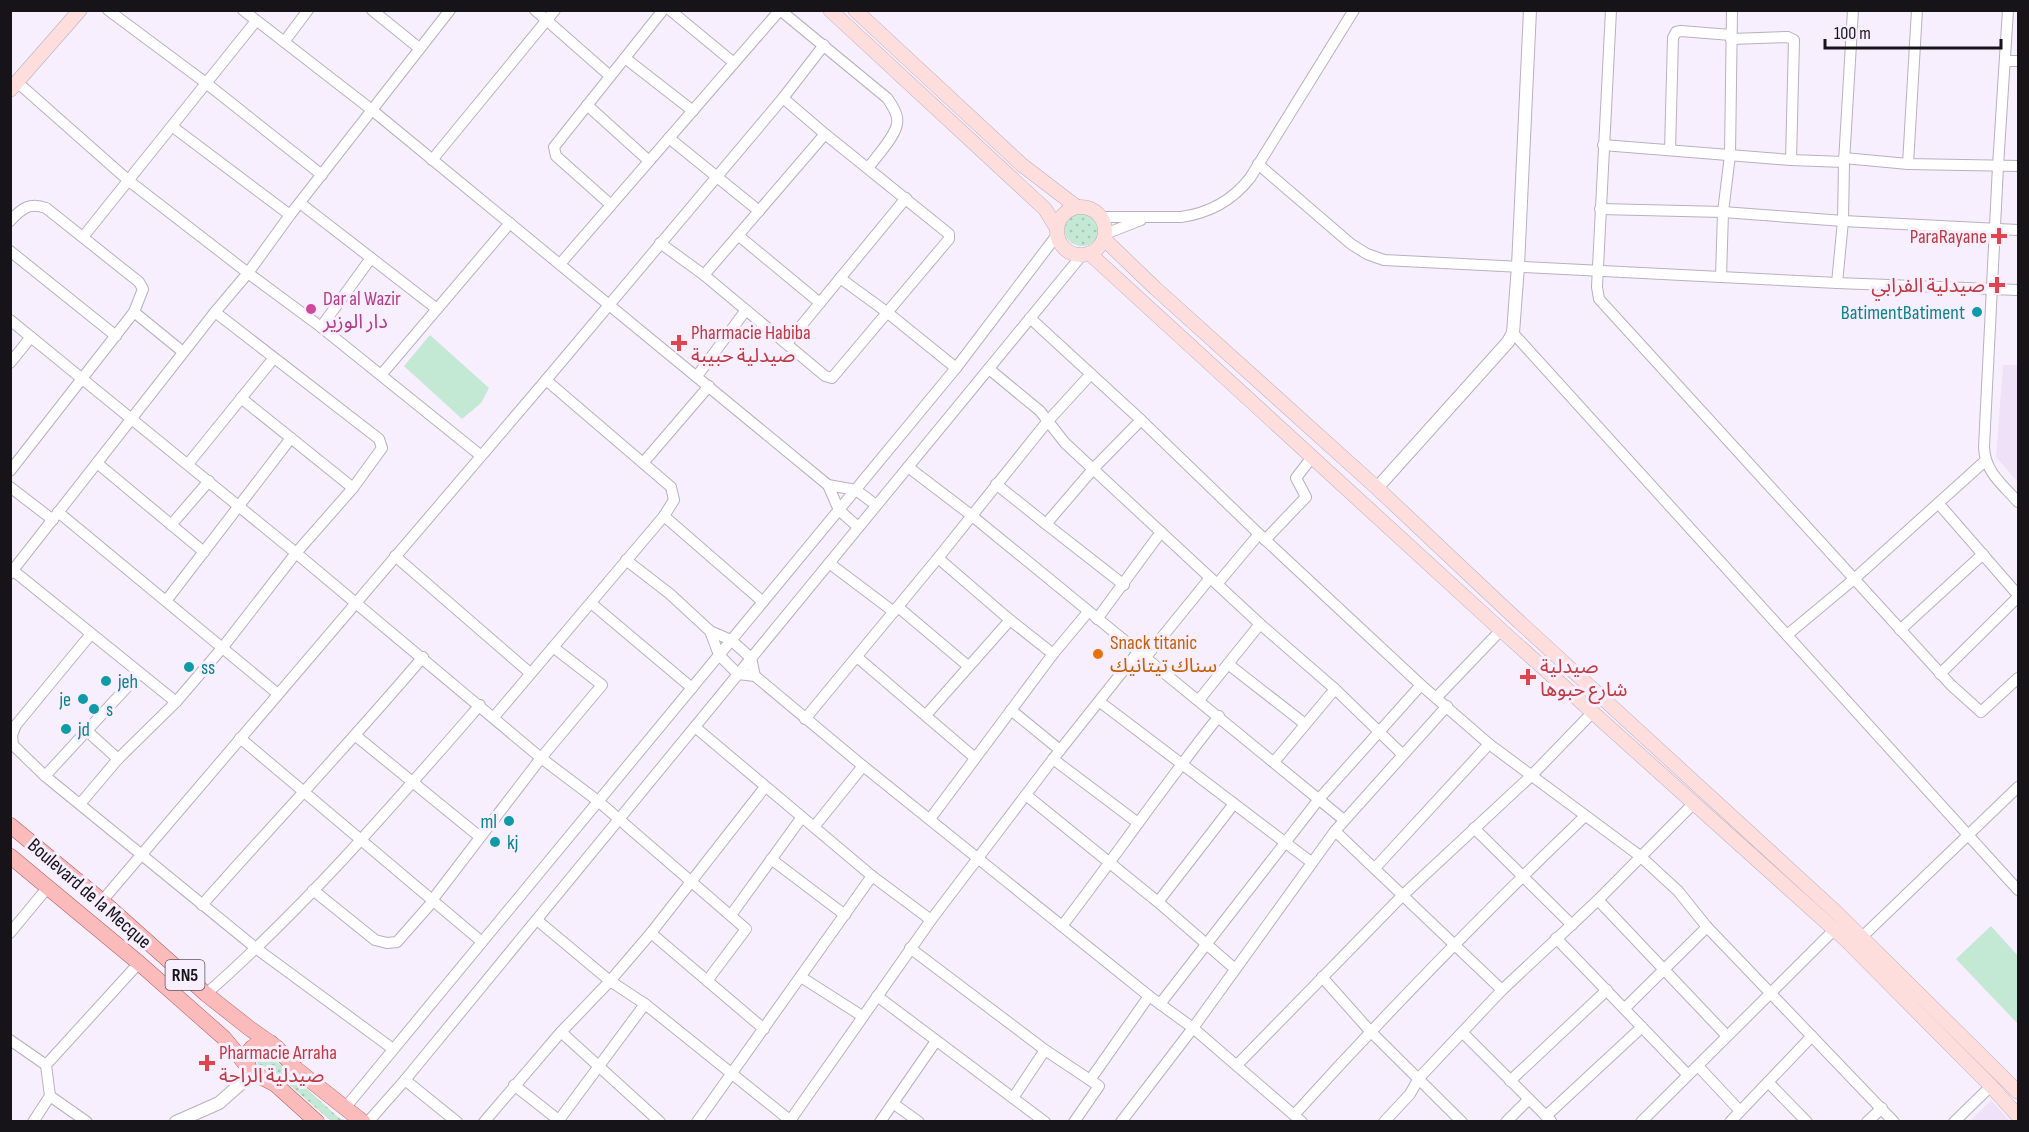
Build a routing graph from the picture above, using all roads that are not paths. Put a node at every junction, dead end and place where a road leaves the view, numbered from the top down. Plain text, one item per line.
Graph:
1 (80, 10) edge
2 (108, 10) edge
3 (243, 10) edge
4 (308, 10) edge
5 (372, 10) edge
6 (450, 10) edge
7 (535, 10) edge
8 (555, 10) edge
9 (663, 10) edge
10 (670, 10) edge
11 (780, 10) edge
12 (830, 10) edge
13 (855, 10) edge
14 (1354, 10) edge
15 (1530, 10) edge
16 (1611, 10) edge
17 (1732, 10) edge
18 (1853, 10) edge
19 (1917, 10) edge
20 (2008, 10) edge
21 (547, 20) junction
22 (256, 21) junction
23 (1731, 37) junction
24 (284, 42) junction
25 (824, 45) junction
26 (419, 48) junction
27 (625, 58) junction
28 (2005, 61) junction
29 (2019, 61) edge
30 (734, 63) junction
31 (610, 76) junction
32 (206, 83) junction
33 (14, 86) edge
34 (783, 98) junction
35 (587, 105) junction
36 (372, 110) junction
37 (693, 111) junction
38 (173, 127) junction
39 (825, 134) junction
40 (669, 138) junction
41 (1603, 145) junction
42 (1670, 150) junction
43 (1730, 155) junction
44 (432, 160) junction
45 (1791, 160) junction
46 (1844, 160) junction
47 (649, 161) junction
48 (1258, 164) junction
49 (1908, 164) junction
50 (1998, 166) junction
51 (2019, 166) edge
52 (868, 168) junction
53 (322, 175) junction
54 (717, 176) junction
55 (129, 180) junction
56 (906, 198) junction
57 (300, 203) junction
58 (611, 205) junction
59 (1077, 207) junction
60 (1600, 209) junction
61 (759, 211) junction
62 (1723, 212) junction
63 (290, 215) junction
64 (1156, 216) junction
65 (12, 217) edge
66 (1101, 217) junction
67 (1843, 221) junction
68 (510, 223) junction
69 (1995, 229) junction
70 (2019, 230) edge
71 (1057, 231) junction
72 (739, 236) junction
73 (83, 237) junction
74 (1104, 237) junction
75 (660, 243) junction
76 (10, 251) edge
77 (1085, 254) junction
78 (371, 258) junction
79 (560, 264) junction
80 (1518, 266) junction
81 (1598, 270) junction
82 (248, 273) junction
83 (704, 276) junction
84 (1721, 277) junction
85 (840, 278) junction
86 (1837, 284) junction
87 (1992, 288) junction
88 (2019, 290) edge
89 (609, 303) junction
90 (820, 303) junction
91 (437, 309) junction
92 (746, 310) junction
93 (134, 312) junction
94 (215, 312) junction
95 (888, 313) junction
96 (1030, 318) junction
97 (10, 320) edge
98 (321, 327) junction
99 (1513, 333) junction
100 (116, 336) junction
101 (31, 337) junction
102 (787, 343) junction
103 (183, 352) junction
104 (273, 359) junction
105 (10, 363) edge
106 (956, 368) junction
107 (989, 369) junction
108 (1091, 374) junction
109 (381, 375) junction
110 (697, 376) junction
111 (83, 379) junction
112 (546, 380) junction
113 (709, 386) junction
114 (242, 398) junction
115 (132, 418) junction
116 (1141, 420) junction
117 (1047, 422) junction
118 (291, 438) junction
119 (480, 455) junction
120 (1312, 457) junction
121 (1984, 461) junction
122 (97, 463) junction
123 (643, 463) junction
124 (188, 464) junction
125 (908, 467) junction
126 (1094, 468) junction
127 (10, 471) edge
128 (209, 481) junction
129 (996, 484) junction
130 (828, 485) junction
131 (10, 487) edge
132 (352, 488) junction
133 (1377, 488) junction
134 (856, 490) junction
135 (2019, 502) edge
136 (1939, 504) junction
137 (876, 505) junction
138 (239, 506) junction
139 (839, 510) junction
140 (971, 515) junction
141 (56, 516) junction
142 (664, 516) junction
143 (1046, 524) junction
144 (171, 525) junction
145 (858, 527) junction
146 (1161, 532) junction
147 (1262, 537) junction
148 (204, 552) junction
149 (296, 553) junction
150 (1983, 554) junction
151 (395, 556) junction
152 (938, 558) junction
153 (626, 560) junction
154 (830, 562) junction
155 (11, 571) edge
156 (1853, 580) junction
157 (1214, 581) junction
158 (1124, 585) junction
159 (2019, 596) edge
160 (166, 601) junction
161 (356, 602) junction
162 (763, 602) junction
163 (591, 603) junction
164 (896, 610) junction
165 (1093, 615) junction
166 (1010, 620) junction
167 (1260, 624) junction
168 (1501, 630) junction
169 (1900, 630) junction
170 (710, 631) junction
171 (91, 634) junction
172 (1787, 635) junction
173 (731, 640) junction
174 (223, 647) junction
175 (553, 647) junction
176 (1053, 654) junction
177 (719, 655) junction
178 (1142, 655) junction
179 (423, 657) junction
180 (857, 657) junction
181 (751, 658) junction
182 (1228, 664) junction
183 (968, 666) junction
184 (140, 673) junction
185 (530, 673) junction
186 (738, 674) junction
187 (1940, 674) junction
188 (755, 676) junction
189 (2019, 678) edge
190 (1420, 685) junction
191 (692, 688) junction
192 (1335, 689) junction
193 (278, 693) junction
194 (1436, 698) junction
195 (1198, 700) junction
196 (176, 702) junction
197 (1100, 702) junction
198 (480, 705) junction
199 (1447, 706) junction
200 (1011, 710) junction
201 (1593, 712) junction
202 (926, 715) junction
203 (1219, 716) junction
204 (494, 717) junction
205 (805, 719) junction
206 (1305, 724) junction
207 (695, 727) junction
208 (87, 731) junction
209 (1380, 732) junction
210 (356, 736) junction
211 (240, 738) junction
212 (1489, 744) junction
213 (1060, 750) junction
214 (1402, 754) junction
215 (542, 758) junction
216 (975, 758) junction
217 (118, 759) junction
218 (1053, 759) junction
219 (1275, 762) junction
220 (1180, 765) junction
221 (863, 766) junction
222 (45, 776) junction
223 (1532, 776) junction
224 (412, 783) junction
225 (765, 787) junction
226 (2019, 787) edge
227 (302, 792) junction
228 (1026, 795) junction
229 (1319, 799) junction
230 (598, 801) junction
231 (80, 804) junction
232 (1693, 804) junction
233 (1233, 805) junction
234 (1585, 816) junction
235 (802, 817) junction
236 (619, 819) junction
237 (930, 819) junction
238 (1344, 820) junction
239 (1138, 823) junction
240 (10, 825) edge
241 (814, 827) junction
242 (1474, 828) junction
243 (1335, 831) junction
244 (1968, 834) junction
245 (480, 837) junction
246 (360, 840) junction
247 (1286, 844) junction
248 (141, 855) junction
249 (10, 856) edge
250 (1640, 856) junction
251 (978, 858) junction
252 (771, 859) junction
253 (1311, 862) junction
254 (1110, 863) junction
255 (1375, 868) junction
256 (872, 876) junction
257 (1522, 876) junction
258 (689, 882) junction
259 (48, 887) junction
260 (313, 890) junction
261 (2019, 890) edge
262 (1402, 896) junction
263 (434, 900) junction
264 (1598, 900) junction
265 (102, 901) junction
266 (1158, 902) junction
267 (202, 905) junction
268 (731, 915) junction
269 (845, 915) junction
270 (537, 920) junction
271 (931, 920) junction
272 (1572, 925) junction
273 (1062, 926) junction
274 (1707, 927) junction
275 (1834, 930) junction
276 (10, 933) edge
277 (651, 933) junction
278 (1862, 937) junction
279 (1556, 938) junction
280 (482, 942) junction
281 (1454, 944) junction
282 (1206, 945) junction
283 (910, 948) junction
284 (257, 949) junction
285 (139, 963) junction
286 (1235, 969) junction
287 (1664, 969) junction
288 (801, 977) junction
289 (1322, 977) junction
290 (610, 981) junction
291 (707, 981) junction
292 (1502, 990) junction
293 (1607, 990) junction
294 (1770, 993) junction
295 (206, 994) junction
296 (877, 996) junction
297 (1149, 996) junction
298 (1160, 1004) junction
299 (645, 1005) junction
300 (1625, 1008) junction
301 (862, 1016) junction
302 (1642, 1027) junction
303 (1193, 1028) junction
304 (764, 1029) junction
305 (1370, 1031) junction
306 (561, 1032) junction
307 (1463, 1032) junction
308 (1727, 1036) junction
309 (1812, 1036) junction
310 (10, 1040) edge
311 (936, 1041) junction
312 (271, 1043) junction
313 (393, 1049) junction
314 (1045, 1050) junction
315 (46, 1065) junction
316 (1237, 1065) junction
317 (599, 1066) junction
318 (1698, 1066) junction
319 (250, 1070) junction
320 (731, 1075) junction
321 (1688, 1075) junction
322 (1419, 1078) junction
323 (405, 1080) junction
324 (1090, 1080) junction
325 (1510, 1081) junction
326 (1768, 1082) junction
327 (514, 1085) junction
328 (1991, 1086) junction
329 (2019, 1092) edge
330 (50, 1096) junction
331 (1013, 1098) junction
332 (1528, 1100) junction
333 (894, 1104) junction
334 (345, 1108) junction
335 (1882, 1108) junction
336 (1740, 1111) junction
337 (2019, 1116) edge
338 (1298, 1118) edge
339 (1548, 1119) edge
340 (1041, 1120) edge
341 (560, 1121) edge
342 (790, 1121) edge
343 (33, 1122) edge
344 (87, 1122) edge
345 (176, 1122) edge
346 (317, 1122) edge
347 (363, 1122) edge
348 (368, 1122) edge
349 (457, 1122) edge
350 (484, 1122) edge
351 (660, 1122) edge
352 (697, 1122) edge
353 (880, 1122) edge
354 (919, 1122) edge
355 (1074, 1122) edge
356 (1121, 1122) edge
357 (1384, 1122) edge
358 (1462, 1122) edge
359 (1506, 1122) edge
360 (1641, 1122) edge
361 (1730, 1122) edge
362 (1807, 1122) edge
363 (1868, 1122) edge
364 (1894, 1122) edge
365 (1954, 1122) edge

1 - 33 main road
2 - 32 street
3 - 22 street
4 - 24 street
5 - 26 street
6 - 26 street
7 - 21 street
8 - 21 street
9 - 27 street
10 - 30 street
11 - 25 street
11 - 30 street
12 - 71 main road
13 - 59 main road
14 - 48 street
15 - 80 street
16 - 41 street
17 - 23 street
18 - 46 street
19 - 49 street
20 - 28 street
21 - 31 street
21 - 44 street
22 - 24 street
22 - 32 street
23 - 42 street
23 - 43 street
23 - 45 street
24 - 36 street
25 - 34 street
25 - 52 street
26 - 36 street
27 - 31 street
27 - 37 street
28 - 29 street
28 - 50 street
30 - 37 street
31 - 35 street
32 - 38 street
32 - 53 street
33 - 55 street
34 - 39 street
34 - 54 street
35 - 47 street
35 - 58 street
36 - 44 street
36 - 53 street
37 - 40 street
38 - 55 street
38 - 63 street
39 - 52 street
39 - 61 street
40 - 47 street
40 - 54 street
41 - 42 street
41 - 60 street
42 - 43 street
43 - 45 street
43 - 62 street
44 - 68 street
45 - 46 street
46 - 49 street
46 - 67 street
47 - 58 street
48 - 64 street
48 - 80 street
49 - 50 street
50 - 51 street
50 - 69 street
52 - 56 street
53 - 57 street
54 - 61 street
54 - 75 street
55 - 73 street
55 - 82 street
56 - 85 street
56 - 95 street
57 - 63 street
57 - 78 street
58 - 79 street
59 - 66 main road
59 - 71 main road
60 - 62 street
60 - 81 street
61 - 72 street
62 - 67 street
62 - 84 street
63 - 82 street
64 - 66 street
64 - 74 street
65 - 73 street
66 - 74 main road
67 - 69 street
67 - 86 street
68 - 79 street
68 - 91 street
69 - 70 street
69 - 87 street
71 - 77 main road
71 - 106 street
72 - 83 street
72 - 90 street
73 - 93 street
74 - 77 main road
74 - 133 main road
75 - 83 street
75 - 89 street
76 - 100 street
77 - 96 street
77 - 120 main road
78 - 91 street
78 - 98 street
79 - 89 street
80 - 81 street
80 - 99 street
81 - 84 street
81 - 156 street
82 - 94 street
82 - 98 street
83 - 92 street
84 - 86 street
85 - 90 street
85 - 95 street
86 - 87 street
87 - 88 street
87 - 121 street
89 - 110 street
89 - 112 street
90 - 102 street
91 - 109 street
92 - 102 street
92 - 110 street
93 - 100 street
93 - 103 street
94 - 103 street
94 - 104 street
95 - 102 street
95 - 106 street
96 - 107 street
96 - 108 street
97 - 101 street
98 - 109 street
99 - 133 street
99 - 172 street
100 - 111 street
101 - 105 street
101 - 111 street
103 - 115 street
104 - 114 street
104 - 132 street
106 - 134 street
107 - 117 street
107 - 125 street
108 - 116 street
108 - 117 street
109 - 119 street
110 - 113 street
111 - 115 street
111 - 127 street
112 - 119 street
112 - 123 street
113 - 123 street
113 - 130 street
114 - 118 street
114 - 124 street
115 - 122 street
115 - 124 street
116 - 126 street
116 - 147 street
117 - 126 street
117 - 129 street
118 - 132 street
118 - 138 street
119 - 151 street
120 - 147 street
120 - 168 main road
121 - 135 street
121 - 136 street
122 - 141 street
122 - 144 street
123 - 142 street
124 - 128 street
125 - 137 street
125 - 140 street
126 - 143 street
126 - 146 street
128 - 138 street
128 - 144 street
129 - 140 street
129 - 143 street
130 - 134 street
130 - 139 street
131 - 141 street
132 - 149 street
133 - 278 main road
134 - 137 street
134 - 139 street
136 - 150 street
136 - 156 street
137 - 145 street
138 - 148 street
138 - 149 street
139 - 145 street
139 - 162 street
140 - 152 street
140 - 165 street
141 - 155 street
141 - 160 street
142 - 153 street
142 - 162 street
143 - 158 street
144 - 148 street
145 - 154 street
146 - 157 street
146 - 158 street
147 - 157 street
147 - 190 street
148 - 160 street
149 - 161 street
149 - 174 street
150 - 159 street
150 - 169 street
151 - 161 street
151 - 185 street
152 - 164 street
152 - 166 street
153 - 163 street
153 - 170 street
154 - 164 street
154 - 181 street
155 - 171 street
156 - 169 street
156 - 172 street
157 - 167 street
157 - 178 street
158 - 165 street
159 - 187 street
160 - 174 street
161 - 179 street
161 - 193 street
162 - 173 street
163 - 175 street
163 - 191 street
164 - 180 street
164 - 183 street
165 - 176 street
165 - 178 street
166 - 176 street
166 - 183 street
167 - 182 street
167 - 192 street
168 - 194 street
168 - 201 main road
169 - 187 street
170 - 173 street
170 - 177 street
171 - 184 street
171 - 222 street
172 - 244 street
173 - 177 street
173 - 181 street
174 - 193 street
174 - 196 street
175 - 185 street
175 - 215 street
176 - 200 street
177 - 186 street
177 - 191 street
178 - 195 street
178 - 197 street
179 - 198 street
179 - 210 street
180 - 202 street
180 - 205 street
181 - 186 street
181 - 188 street
182 - 195 street
182 - 206 street
183 - 202 street
184 - 196 street
184 - 208 street
185 - 204 street
186 - 188 street
186 - 207 street
187 - 189 street
188 - 205 street
190 - 194 street
190 - 209 street
191 - 230 street
192 - 206 street
192 - 209 street
193 - 211 street
194 - 199 street
195 - 203 street
196 - 217 street
197 - 213 street
197 - 220 street
198 - 204 street
198 - 224 street
199 - 212 street
199 - 214 street
200 - 213 street
200 - 216 street
201 - 223 street
201 - 232 main road
202 - 216 street
203 - 219 street
203 - 220 street
204 - 215 street
205 - 221 street
206 - 219 street
207 - 225 street
207 - 236 street
208 - 217 street
208 - 222 street
209 - 214 street
209 - 229 street
210 - 224 street
210 - 227 street
211 - 227 street
211 - 248 street
212 - 223 street
212 - 255 street
213 - 218 street
214 - 238 street
215 - 230 street
215 - 245 street
216 - 237 street
217 - 231 street
218 - 228 street
218 - 239 street
219 - 229 street
220 - 233 street
220 - 239 street
221 - 237 street
221 - 241 street
222 - 231 street
223 - 234 street
223 - 242 street
224 - 245 street
224 - 246 street
225 - 235 street
225 - 258 street
226 - 244 street
227 - 246 street
227 - 267 street
228 - 251 street
228 - 254 street
229 - 238 street
229 - 247 street
230 - 236 street
230 - 280 street
231 - 248 street
232 - 250 street
232 - 275 main road
233 - 247 street
233 - 266 street
234 - 250 street
234 - 257 street
235 - 241 street
235 - 252 street
236 - 258 street
236 - 270 street
237 - 251 street
238 - 243 street
239 - 254 street
240 - 265 main road, Boulevard de la Mecque / RN5
241 - 256 street
242 - 257 street
242 - 262 street
243 - 253 street
243 - 255 street
244 - 261 street
244 - 278 street
245 - 263 street
246 - 260 street
246 - 263 street
247 - 253 street
247 - 282 street
248 - 265 street
248 - 267 street
249 - 259 main road, Boulevard de la Mecque / RN5
250 - 264 street
250 - 274 street
251 - 271 street
251 - 273 street
252 - 268 street
252 - 269 street
253 - 286 street
254 - 266 street
254 - 273 street
255 - 262 street
256 - 269 street
256 - 271 street
257 - 272 street
257 - 281 street
258 - 268 street
258 - 277 street
259 - 276 street
259 - 285 main road, Boulevard de la Mecque / RN5
260 - 263 street
260 - 284 street
262 - 281 street
262 - 289 street
263 - 280 street
264 - 272 street
264 - 287 street
265 - 295 main road, Boulevard de la Mecque / RN5
266 - 282 street
267 - 284 street
268 - 291 street
269 - 288 street
270 - 290 street
270 - 323 street
271 - 283 street
272 - 279 street
273 - 297 street
274 - 287 street
274 - 294 street
275 - 294 street
275 - 328 main road
277 - 290 street
277 - 291 street
278 - 329 main road
279 - 292 street
279 - 293 street
280 - 313 street
281 - 292 street
281 - 305 street
282 - 286 street
282 - 298 street
283 - 296 street
283 - 314 street
284 - 295 street
284 - 313 street
285 - 315 street
285 - 319 main road, Boulevard de la Mecque / RN5
286 - 303 street
287 - 300 street
287 - 308 street
288 - 301 street
288 - 304 street
289 - 305 street
289 - 316 street
290 - 299 street
290 - 306 street
291 - 304 street
292 - 307 street
293 - 300 street
293 - 325 street
294 - 308 street
294 - 309 street
295 - 312 main road, Boulevard de la Mecque / RN5
296 - 301 street
296 - 311 street
297 - 298 street
297 - 324 street
298 - 303 street
299 - 317 street
299 - 320 street
300 - 302 street
301 - 342 street
302 - 321 street
302 - 339 street
303 - 316 street
303 - 356 street
304 - 320 street
305 - 322 street
305 - 338 street
306 - 317 street
306 - 327 street
307 - 322 street
307 - 325 street
308 - 318 street
309 - 326 street
309 - 335 street
310 - 315 street
311 - 331 street
311 - 333 street
312 - 319 main road
312 - 334 main road, Boulevard de la Mecque / RN5
313 - 334 street
314 - 324 street
314 - 331 street
315 - 330 street
316 - 338 street
317 - 341 street
317 - 351 street
318 - 321 street
318 - 336 street
319 - 345 street
319 - 346 main road, Boulevard de la Mecque / RN5
320 - 342 street
320 - 352 street
321 - 360 street
322 - 357 street
322 - 358 street
323 - 348 street
323 - 349 street
324 - 355 street
325 - 332 street
326 - 336 street
326 - 362 street
327 - 341 street
327 - 350 street
328 - 337 main road
328 - 365 street
330 - 343 street
330 - 344 street
331 - 340 street
332 - 339 street
332 - 359 street
333 - 353 street
333 - 354 street
334 - 347 main road, Boulevard de la Mecque / RN5
335 - 363 street
335 - 364 street
336 - 361 street

